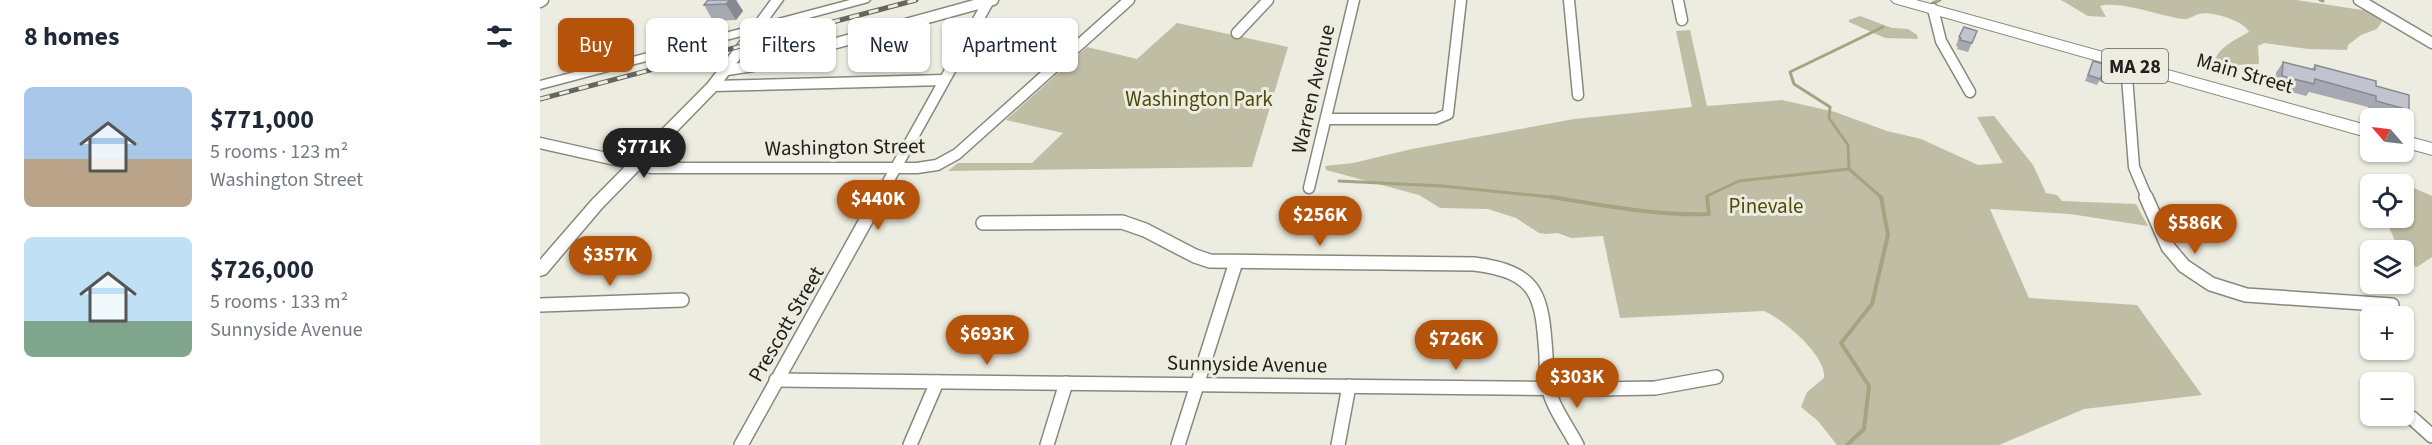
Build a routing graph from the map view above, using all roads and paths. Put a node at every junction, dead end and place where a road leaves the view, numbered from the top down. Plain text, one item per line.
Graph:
1 (777, 0) edge
2 (864, 0) edge
3 (1129, 0) edge
4 (1268, 0) edge
5 (1354, 0) edge
6 (1461, 0) edge
7 (1569, 0) edge
8 (1678, 0) edge
9 (1899, 0) edge
10 (2360, 0) edge
11 (991, 1) edge
12 (1933, 9) junction
13 (764, 18) edge
14 (795, 18) edge
15 (1682, 20) dead end
16 (740, 32) edge
17 (1237, 33) dead end
18 (836, 43) edge
19 (2432, 43) edge
20 (740, 51) edge
21 (2126, 63) junction
22 (728, 69) edge
23 (725, 72) edge
24 (746, 72) edge
25 (944, 80) junction
26 (540, 85) edge
27 (737, 85) junction
28 (713, 86) junction
29 (1970, 92) dead end
30 (1578, 95) dead end
31 (1326, 118) junction
32 (2360, 129) edge
33 (540, 143) edge
34 (2414, 144) edge
35 (2432, 149) edge
36 (634, 166) junction
37 (895, 169) junction
38 (1310, 188) dead end
39 (983, 223) dead end
40 (1236, 262) junction
41 (540, 270) edge
42 (682, 300) dead end
43 (540, 304) edge
44 (2392, 304) dead end
45 (1716, 377) dead end
46 (776, 380) junction
47 (937, 382) junction
48 (1066, 383) junction
49 (1197, 384) junction
50 (1349, 386) junction
51 (1548, 388) junction
52 (2414, 420) edge
53 (2432, 436) edge
54 (741, 445) edge
55 (910, 445) edge
56 (1047, 445) edge
57 (1178, 445) edge
58 (1338, 445) edge
59 (1577, 445) edge

1 - 13 street
2 - 14 street
3 - 37 street, Washington Street
4 - 17 street
5 - 31 street, Warren Avenue
6 - 31 street
7 - 30 street
8 - 15 street
9 - 12 main road, Main Street / MA 28
10 - 19 street
11 - 18 street
11 - 25 street, Prescott Street
12 - 21 main road, Main Street / MA 28
12 - 29 street
16 - 26 street
20 - 22 street
21 - 32 main road, Main Street / MA 28
21 - 44 street
23 - 28 street
24 - 27 street
25 - 27 street
25 - 37 street, Prescott Street
27 - 28 street
28 - 36 street
31 - 38 street, Warren Avenue
33 - 36 street, Washington Street
34 - 35 main road
36 - 37 street, Washington Street
36 - 41 street
37 - 46 street, Prescott Street
39 - 40 street
40 - 49 street
40 - 51 street
42 - 43 street
45 - 51 street, Sunnyside Avenue
46 - 47 street, Sunnyside Avenue
46 - 54 street, Prescott Street
47 - 48 street, Sunnyside Avenue
47 - 55 street
48 - 49 street, Sunnyside Avenue
48 - 56 street
49 - 50 street, Sunnyside Avenue
49 - 57 street
50 - 51 street, Sunnyside Avenue
50 - 58 street
51 - 59 street
52 - 53 street

